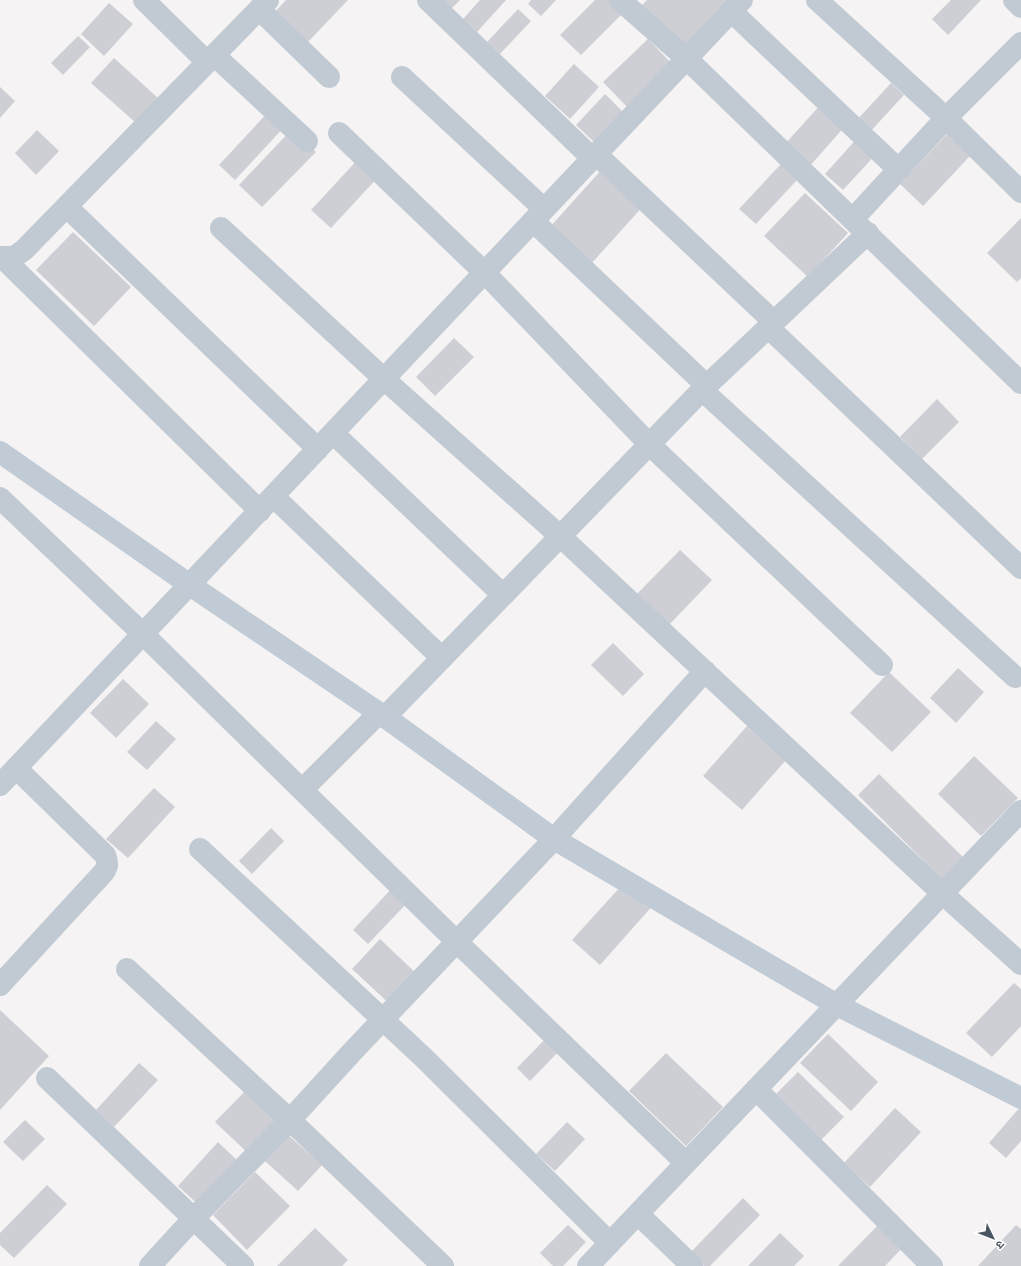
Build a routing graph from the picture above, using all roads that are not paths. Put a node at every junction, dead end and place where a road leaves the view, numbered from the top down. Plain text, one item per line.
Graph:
1 (144, 0) edge
2 (428, 0) edge
3 (620, 0) edge
4 (817, 0) edge
5 (1014, 0) edge
6 (263, 3) edge
7 (736, 6) edge
8 (1021, 7) edge
9 (1021, 43) edge
10 (210, 59) junction
11 (687, 59) junction
12 (329, 77) dead end
13 (402, 78) dead end
14 (946, 118) junction
15 (339, 132) dead end
16 (307, 141) dead end
17 (594, 156) junction
18 (898, 170) junction
19 (1021, 192) edge
20 (66, 207) junction
21 (539, 215) junction
22 (860, 226) junction
23 (221, 228) dead end
24 (1, 257) edge
25 (485, 273) junction
26 (771, 324) junction
27 (1019, 376) edge
28 (384, 379) junction
29 (704, 387) junction
30 (333, 433) junction
31 (649, 444) junction
32 (318, 449) junction
33 (0, 452) edge
34 (0, 498) edge
35 (266, 503) junction
36 (560, 536) junction
37 (1021, 568) edge
38 (190, 585) junction
39 (503, 594) junction
40 (143, 634) junction
41 (442, 658) junction
42 (882, 665) dead end
43 (705, 671) junction
44 (1015, 677) dead end
45 (382, 715) junction
46 (16, 768) junction
47 (0, 785) edge
48 (302, 790) junction
49 (1021, 812) edge
50 (554, 839) junction
51 (200, 848) dead end
52 (943, 894) junction
53 (457, 942) junction
54 (1021, 964) edge
55 (127, 969) dead end
56 (0, 985) edge
57 (837, 1005) junction
58 (383, 1020) junction
59 (47, 1078) dead end
60 (756, 1089) junction
61 (1021, 1098) edge
62 (290, 1120) junction
63 (686, 1163) junction
64 (638, 1214) junction
65 (193, 1219) junction
66 (610, 1243) junction
67 (150, 1266) edge
68 (243, 1266) edge
69 (443, 1266) edge
70 (588, 1266) edge
71 (692, 1266) edge
72 (932, 1266) edge

1 - 10 street
2 - 17 street
3 - 11 street
4 - 14 street
5 - 8 street
6 - 10 street
6 - 12 street
7 - 11 street
7 - 18 street
9 - 14 street
10 - 16 street
10 - 20 street
11 - 17 street
11 - 22 street
13 - 21 street
14 - 18 street
14 - 19 street
15 - 25 street
17 - 21 street
17 - 26 street
18 - 22 street
20 - 24 street
20 - 32 street
21 - 25 street
21 - 29 street
22 - 26 street
22 - 27 street
23 - 28 street
24 - 35 street
25 - 28 street
25 - 31 street
26 - 29 street
26 - 37 street
28 - 30 street
28 - 36 street
29 - 31 street
29 - 44 street
30 - 32 street
30 - 39 street
31 - 36 street
31 - 42 street
32 - 35 street
33 - 38 street
34 - 40 street
35 - 38 street
35 - 41 street
36 - 39 street
36 - 43 street
38 - 40 street
38 - 45 street
39 - 41 street
40 - 46 street
40 - 48 street
41 - 45 street
43 - 50 street
43 - 52 street
45 - 48 street
45 - 50 street
46 - 47 street
46 - 56 street
48 - 53 street
49 - 52 street
50 - 53 street
50 - 57 street
51 - 58 street
52 - 54 street
52 - 57 street
53 - 58 street
53 - 63 street
55 - 62 street
57 - 60 street
57 - 61 street
58 - 62 street
58 - 66 street
59 - 65 street
60 - 63 street
60 - 72 street
62 - 65 street
62 - 69 street
63 - 64 street
64 - 66 street
64 - 71 street
65 - 67 street
65 - 68 street
66 - 70 street

